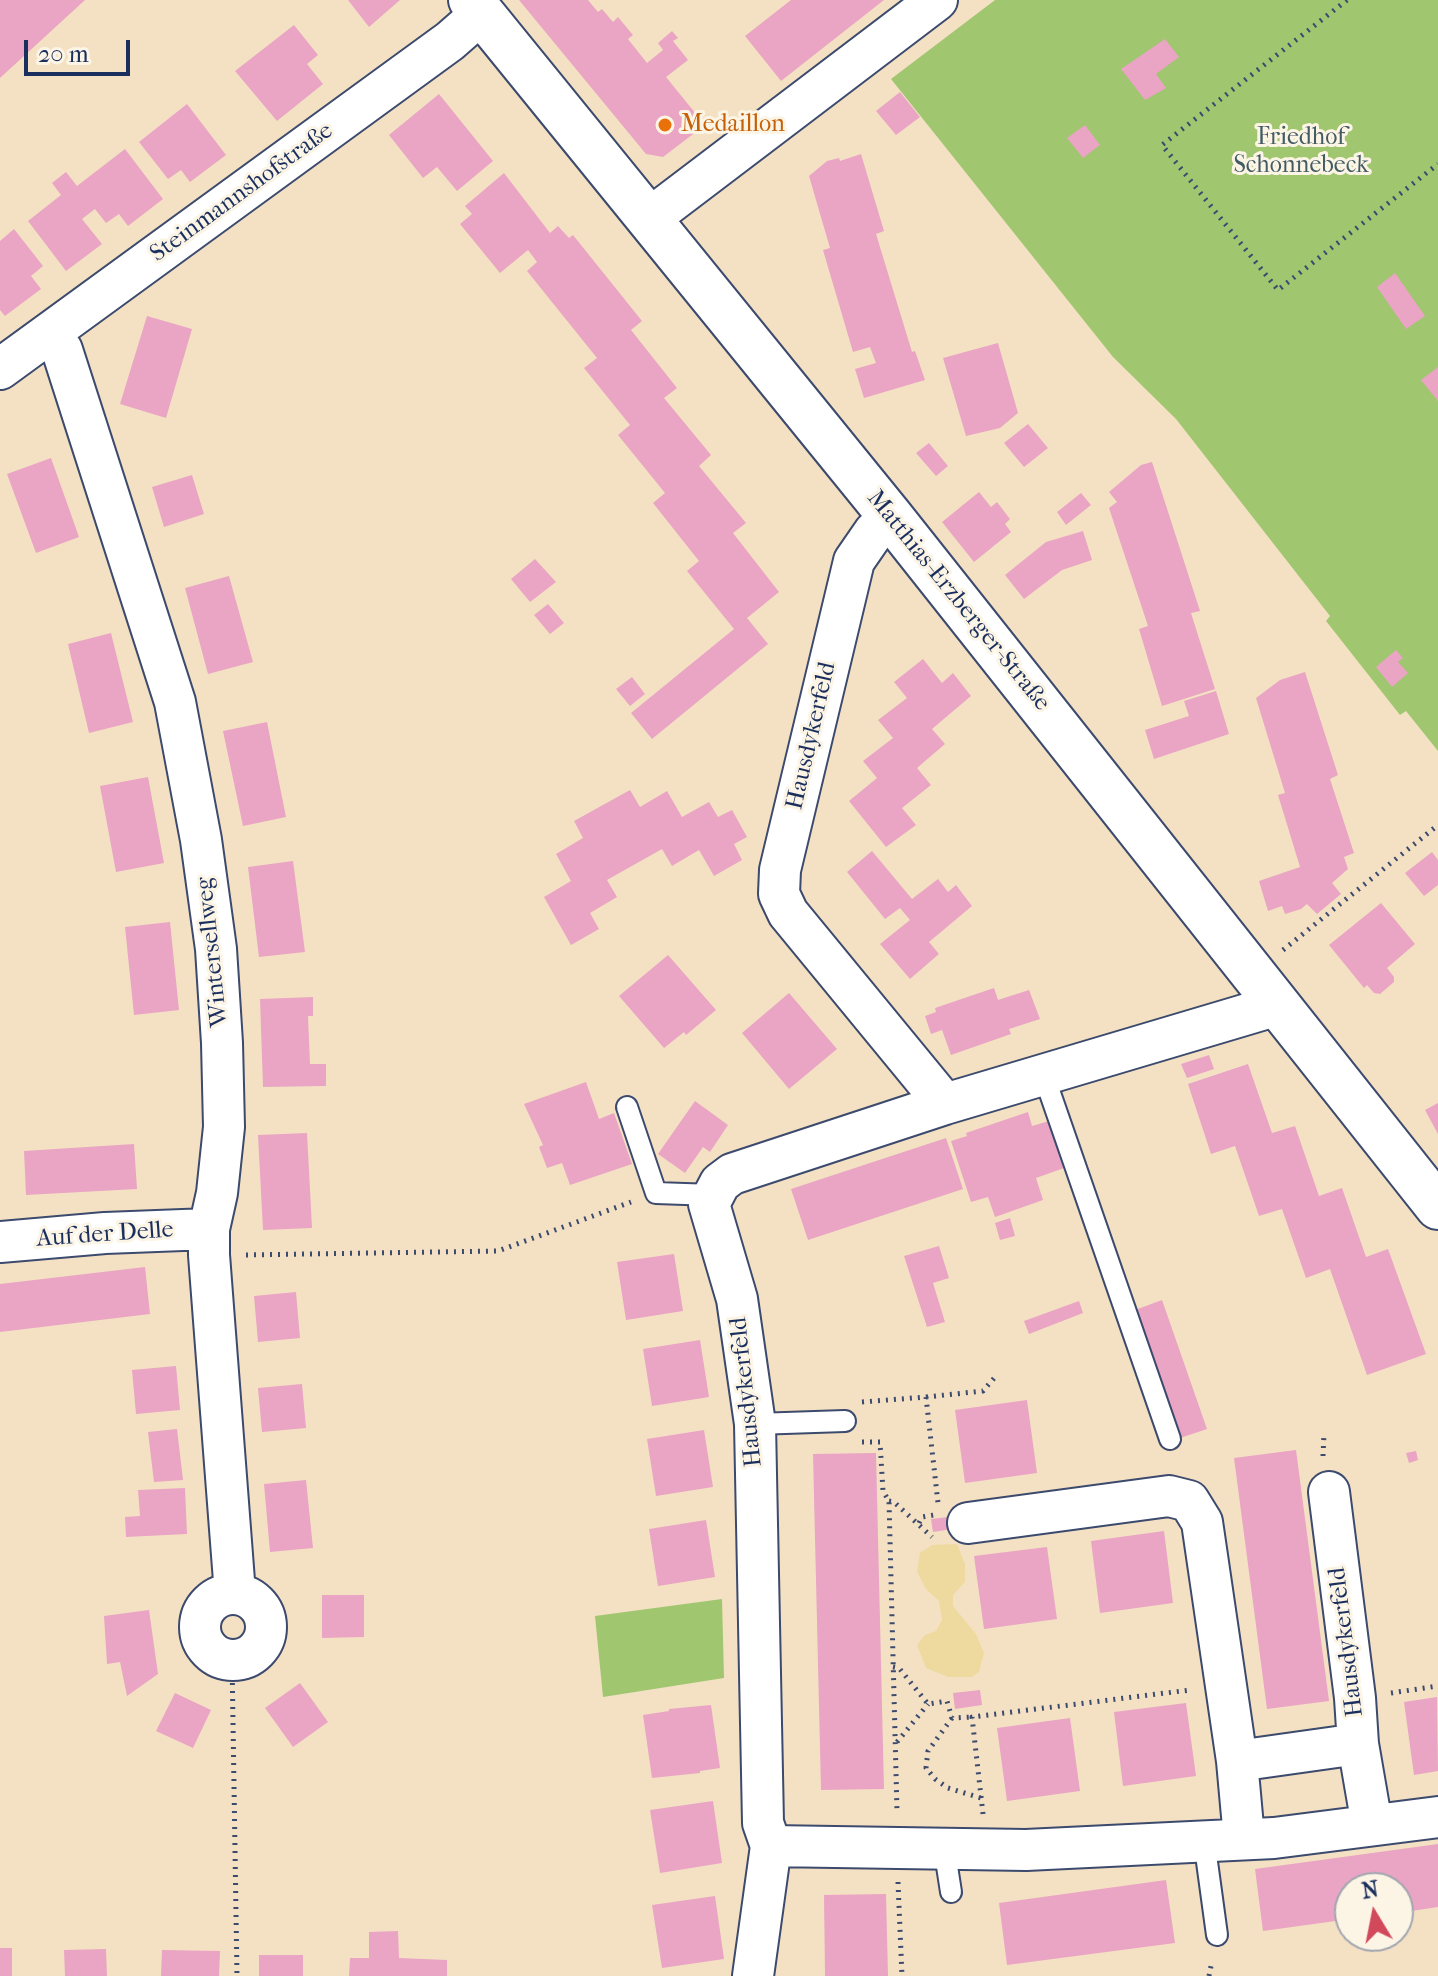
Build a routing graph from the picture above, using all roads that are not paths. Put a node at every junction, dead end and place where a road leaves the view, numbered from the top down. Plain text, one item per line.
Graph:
1 (937, 0) edge
2 (477, 7) edge
3 (650, 218) junction
4 (50, 333) junction
5 (0, 369) edge
6 (891, 517) junction
7 (1266, 989) junction
8 (1043, 1073) junction
9 (945, 1104) junction
10 (627, 1107) dead end
11 (714, 1195) junction
12 (1438, 1207) edge
13 (0, 1242) edge
14 (209, 1242) junction
15 (845, 1421) dead end
16 (755, 1424) junction
17 (1170, 1439) dead end
18 (1329, 1492) dead end
19 (968, 1523) dead end
20 (232, 1659) road end
21 (1358, 1744) junction
22 (1237, 1761) junction
23 (1438, 1817) edge
24 (1372, 1825) junction
25 (1244, 1838) junction
26 (1204, 1840) junction
27 (771, 1846) junction
28 (944, 1847) junction
29 (951, 1892) dead end
30 (1217, 1935) dead end
31 (753, 1976) edge

1 - 3 street
2 - 3 street, Matthias-Erzberger-Straße
2 - 4 street, Steinmannshofstraße
3 - 6 street, Matthias-Erzberger-Straße
4 - 5 street, Steinmannshofstraße
4 - 14 street, Wintersellweg
6 - 7 street, Matthias-Erzberger-Straße
6 - 9 street, Hausdykerfeld
7 - 8 street
7 - 12 street, Matthias-Erzberger-Straße
8 - 9 street
8 - 17 lane
9 - 11 street
10 - 11 lane
11 - 16 street, Hausdykerfeld
13 - 14 street, Auf der Delle
14 - 20 street, Wintersellweg
15 - 16 lane
16 - 27 street, Hausdykerfeld
18 - 21 street, Hausdykerfeld
19 - 22 street
21 - 22 street, Hausdykerfeld
21 - 24 street, Hausdykerfeld
22 - 25 street
23 - 24 street
24 - 25 street
25 - 26 street
26 - 28 street
26 - 30 lane
27 - 28 street
27 - 31 street, Hausdykerfeld
28 - 29 lane

